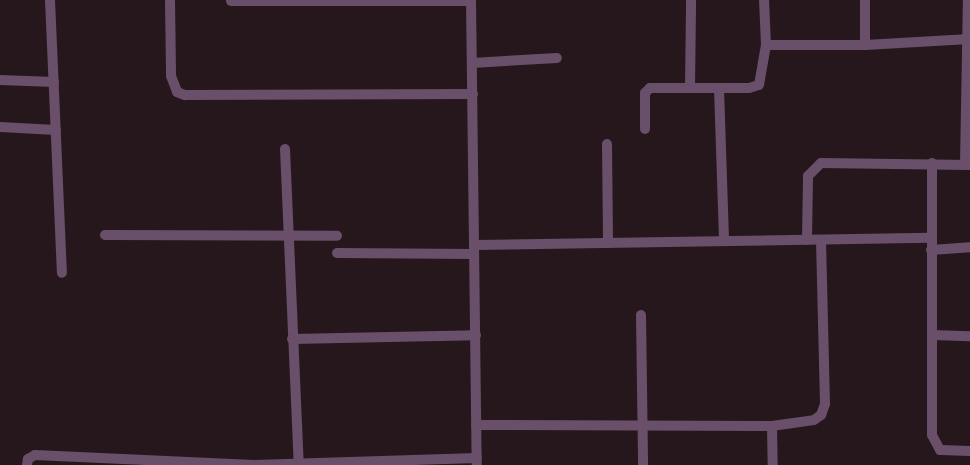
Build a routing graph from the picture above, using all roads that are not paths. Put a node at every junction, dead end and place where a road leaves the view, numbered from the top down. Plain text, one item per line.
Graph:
1 (50, 0) edge
2 (170, 0) edge
3 (471, 0) edge
4 (691, 0) edge
5 (764, 0) edge
6 (865, 0) edge
7 (968, 0) edge
8 (281, 1) edge
9 (393, 1) edge
10 (231, 2) dead end
11 (969, 39) edge
12 (766, 45) junction
13 (865, 45) junction
14 (557, 58) dead end
15 (472, 63) junction
16 (0, 80) edge
17 (54, 82) junction
18 (690, 88) junction
19 (719, 88) junction
20 (473, 94) junction
21 (0, 127) edge
22 (645, 129) dead end
23 (56, 130) junction
24 (607, 144) dead end
25 (285, 149) dead end
26 (932, 163) junction
27 (968, 165) edge
28 (287, 234) junction
29 (105, 235) dead end
30 (337, 236) dead end
31 (930, 238) junction
32 (807, 240) junction
33 (822, 240) junction
34 (724, 241) junction
35 (608, 243) junction
36 (970, 247) edge
37 (474, 249) junction
38 (931, 250) junction
39 (337, 253) dead end
40 (62, 274) dead end
41 (641, 315) dead end
42 (476, 335) junction
43 (932, 335) junction
44 (970, 336) edge
45 (292, 339) junction
46 (476, 425) junction
47 (643, 425) junction
48 (772, 426) junction
49 (970, 451) edge
50 (409, 462) edge
51 (477, 462) edge
52 (194, 464) edge
53 (299, 464) edge
54 (27, 465) edge
55 (643, 465) edge
56 (773, 465) edge

1 - 17 street
2 - 20 street
3 - 9 street
3 - 15 street
4 - 18 street
5 - 12 street
6 - 13 street
7 - 11 street
8 - 9 street
8 - 10 street
11 - 13 street
11 - 27 street
12 - 13 street
12 - 19 street
14 - 15 street
15 - 20 street
16 - 17 street
17 - 23 street
18 - 19 street
18 - 22 street
19 - 34 street
20 - 37 street
21 - 23 street
23 - 40 street
24 - 35 street
25 - 28 street
26 - 27 street
26 - 31 street
26 - 32 street
28 - 29 street
28 - 30 street
28 - 45 street
31 - 33 street
31 - 38 street
32 - 33 street
32 - 34 street
33 - 48 street
34 - 35 street
35 - 37 street
36 - 38 street
37 - 39 street
37 - 42 street
38 - 43 street
41 - 47 street
42 - 45 street
42 - 46 street
43 - 44 street
43 - 49 street
45 - 53 street
46 - 47 street
46 - 51 street
47 - 48 street
47 - 55 street
48 - 56 street
50 - 51 street
50 - 53 street
52 - 53 street
52 - 54 street

